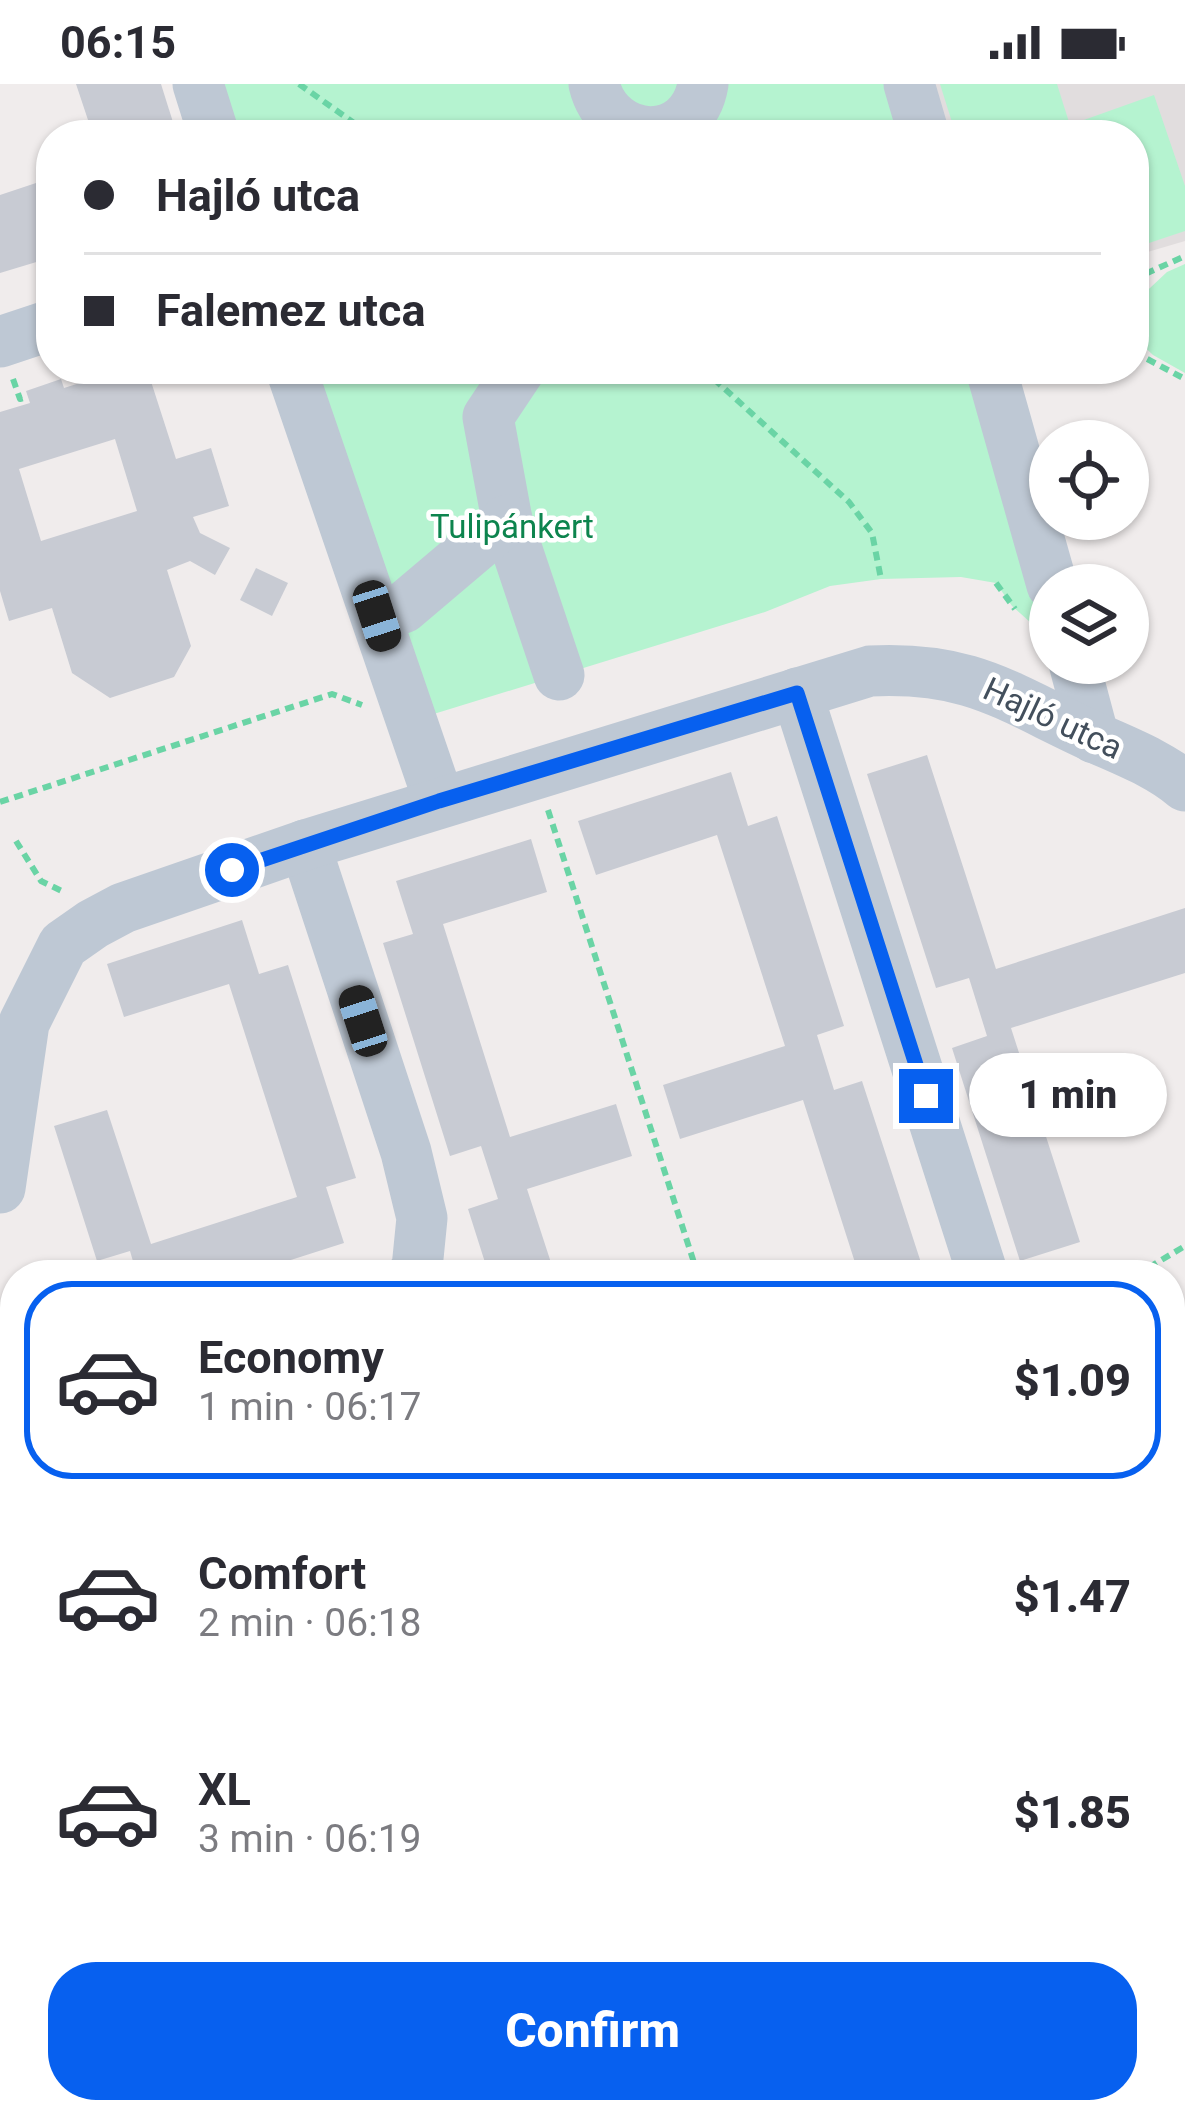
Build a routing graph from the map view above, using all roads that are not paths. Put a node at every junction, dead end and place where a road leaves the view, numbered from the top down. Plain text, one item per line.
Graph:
1 (198, 84) edge
2 (594, 84) edge
3 (703, 84) edge
4 (909, 84) edge
5 (209, 120) edge
6 (617, 120) edge
7 (683, 120) edge
8 (920, 120) edge
9 (36, 330) edge
10 (0, 342) edge
11 (296, 384) edge
12 (510, 384) edge
13 (995, 384) edge
14 (507, 520) junction
15 (1046, 564) edge
16 (377, 616) junction
17 (559, 675) dead end
18 (1080, 684) edge
19 (797, 693) junction
20 (1094, 738) junction
21 (1185, 786) edge
22 (439, 801) junction
23 (305, 844) junction
24 (0, 1188) edge
25 (418, 1260) edge
26 (978, 1260) edge

1 - 5 street
2 - 6 street
3 - 7 street
4 - 8 street
9 - 10 street
11 - 16 street
12 - 14 street
13 - 15 street
14 - 16 street
14 - 17 street
16 - 22 street
18 - 20 street
19 - 20 street, Hajló utca
19 - 22 street, Hajló utca
19 - 26 street
20 - 21 street, Hajló utca
22 - 23 street, Hajló utca
23 - 24 street, Hajló utca
23 - 25 street

